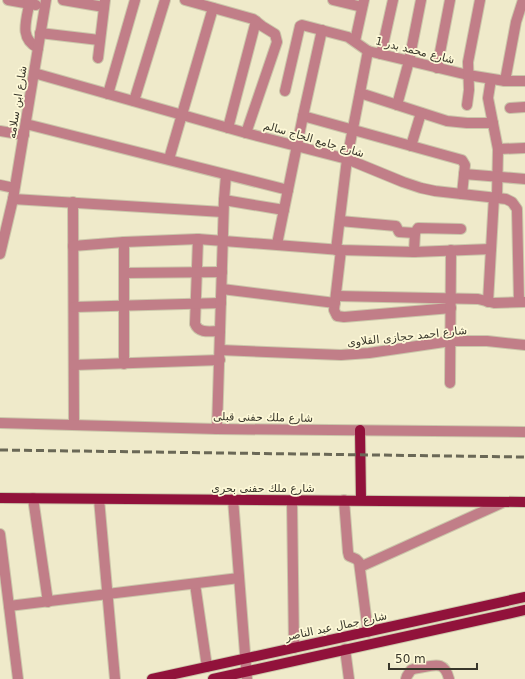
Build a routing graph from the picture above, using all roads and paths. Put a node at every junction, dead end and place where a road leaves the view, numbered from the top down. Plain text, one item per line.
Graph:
1 (8, 0) edge
2 (63, 0) edge
3 (135, 0) edge
4 (164, 0) edge
5 (185, 0) edge
6 (333, 0) edge
7 (392, 0) edge
8 (421, 0) edge
9 (450, 0) edge
10 (480, 0) edge
11 (522, 0) edge
12 (30, 2) edge
13 (45, 3) edge
14 (104, 3) edge
15 (363, 3) edge
16 (213, 8) junction
17 (256, 21) junction
18 (520, 22) edge
19 (322, 30) junction
20 (40, 33) junction
21 (99, 40) junction
22 (355, 41) junction
23 (38, 48) junction
24 (368, 51) junction
25 (381, 54) junction
26 (98, 58) dead end
27 (409, 61) junction
28 (437, 68) junction
29 (34, 73) junction
30 (468, 75) junction
31 (491, 79) junction
32 (505, 81) junction
33 (525, 81) edge
34 (285, 91) dead end
35 (360, 93) junction
36 (108, 94) junction
37 (134, 101) junction
38 (397, 105) junction
39 (467, 105) dead end
40 (525, 107) edge
41 (510, 108) dead end
42 (421, 113) junction
43 (182, 115) junction
44 (303, 116) junction
45 (493, 123) junction
46 (26, 124) junction
47 (228, 128) junction
48 (353, 129) junction
49 (0, 131) edge
50 (246, 133) junction
51 (24, 135) junction
52 (297, 146) junction
53 (412, 146) junction
54 (525, 148) edge
55 (498, 149) junction
56 (169, 159) junction
57 (347, 159) junction
58 (464, 174) junction
59 (226, 175) junction
60 (497, 177) junction
61 (525, 179) edge
62 (0, 185) edge
63 (14, 188) junction
64 (288, 190) junction
65 (462, 194) junction
66 (495, 197) junction
67 (13, 199) junction
68 (224, 200) junction
69 (73, 202) junction
70 (284, 210) junction
71 (223, 212) junction
72 (340, 221) junction
73 (461, 229) dead end
74 (415, 233) junction
75 (198, 239) junction
76 (223, 241) junction
77 (124, 242) junction
78 (277, 244) junction
79 (74, 246) junction
80 (491, 249) junction
81 (338, 250) junction
82 (451, 250) junction
83 (414, 252) junction
84 (0, 254) edge
85 (197, 272) junction
86 (222, 272) junction
87 (124, 273) junction
88 (222, 289) junction
89 (335, 299) junction
90 (451, 302) junction
91 (488, 302) junction
92 (522, 302) edge
93 (196, 303) junction
94 (221, 303) junction
95 (124, 306) junction
96 (74, 307) junction
97 (220, 331) junction
98 (451, 341) junction
99 (525, 345) edge
100 (220, 355) junction
101 (124, 364) junction
102 (74, 365) junction
103 (450, 383) dead end
104 (0, 422) edge
105 (74, 425) junction
106 (217, 429) junction
107 (360, 430) junction
108 (525, 432) edge
109 (0, 498) edge
110 (33, 498) junction
111 (99, 499) junction
112 (233, 499) junction
113 (292, 500) junction
114 (344, 500) junction
115 (361, 500) junction
116 (504, 502) junction
117 (525, 502) edge
118 (0, 534) edge
119 (2, 567) edge
120 (360, 567) junction
121 (239, 578) junction
122 (195, 584) junction
123 (108, 594) junction
124 (525, 597) edge
125 (48, 602) junction
126 (9, 606) junction
127 (525, 610) edge
128 (368, 632) junction
129 (294, 648) junction
130 (345, 649) junction
131 (245, 659) junction
132 (207, 667) junction
133 (246, 675) edge
134 (18, 679) edge
135 (115, 679) edge
136 (152, 679) edge
137 (213, 679) edge
138 (349, 679) edge
139 (406, 679) edge
140 (449, 679) edge

1 - 12 street
2 - 14 street
3 - 36 street
4 - 37 street
5 - 16 street
6 - 15 street
7 - 25 street
8 - 27 street
9 - 28 street
10 - 30 street
11 - 18 street
12 - 13 street
12 - 23 street
13 - 20 street, شارع ابن سلامه
14 - 21 street
15 - 22 street
16 - 17 street
16 - 43 street
17 - 47 street
17 - 50 street
18 - 32 street
19 - 22 street, شارع محمد بدر 1
19 - 34 street, شارع محمد بدر 1
19 - 44 street
20 - 21 street
20 - 23 street, شارع ابن سلامه
21 - 26 street
22 - 24 street, شارع محمد بدر 1
23 - 29 street, شارع ابن سلامه
24 - 25 street, شارع محمد بدر 1
24 - 35 street
25 - 27 street, شارع محمد بدر 1
27 - 28 street, شارع محمد بدر 1
27 - 38 street
28 - 30 street, شارع محمد بدر 1
29 - 36 street, شارع جامع الحاج سالم
29 - 46 street, شارع ابن سلامه
30 - 31 street, شارع محمد بدر 1
30 - 39 street
31 - 32 street, شارع محمد بدر 1
31 - 45 street
32 - 33 street, شارع محمد بدر 1
35 - 38 street
35 - 48 street
36 - 37 street, شارع جامع الحاج سالم
37 - 43 street, شارع جامع الحاج سالم
38 - 42 street
40 - 41 street
42 - 45 street
42 - 53 street
43 - 47 street, شارع جامع الحاج سالم
43 - 56 street
44 - 48 street
44 - 52 street
45 - 55 street
46 - 51 street, شارع ابن سلامه
46 - 56 street
47 - 50 street, شارع جامع الحاج سالم
48 - 53 street
48 - 57 street
49 - 51 street
50 - 52 street, شارع جامع الحاج سالم
51 - 63 street, شارع ابن سلامه
52 - 57 street, شارع جامع الحاج سالم
52 - 64 street
53 - 58 street
54 - 55 street
55 - 60 street
56 - 59 street
57 - 65 street, شارع جامع الحاج سالم
57 - 72 street
58 - 60 street
58 - 65 street
59 - 64 street
59 - 68 street
60 - 61 street
60 - 66 street
62 - 63 street
63 - 67 street, شارع ابن سلامه
64 - 70 street
65 - 66 street, شارع جامع الحاج سالم
66 - 80 street
66 - 92 street, شارع جامع الحاج سالم
67 - 69 street
67 - 84 street, شارع ابن سلامه
68 - 70 street
68 - 71 street
69 - 71 street
69 - 79 street
70 - 78 street
71 - 76 street
72 - 74 street
72 - 81 street
73 - 74 street
74 - 83 street
75 - 76 street
75 - 77 street
75 - 85 street
76 - 78 street
76 - 86 street
77 - 79 street
77 - 87 street
78 - 81 street
79 - 96 street
80 - 82 street
80 - 91 street
81 - 83 street
81 - 89 street
82 - 83 street
82 - 90 street
85 - 86 street
85 - 87 street
85 - 93 street
86 - 88 street
87 - 95 street
88 - 89 street
88 - 94 street
89 - 90 street
89 - 90 street
90 - 91 street
90 - 98 street
91 - 92 street
93 - 94 street
93 - 95 street
93 - 97 street
94 - 97 street
95 - 96 street
95 - 101 street
96 - 102 street
97 - 100 street
98 - 99 street, شارع احمد حجازى القلاوى
98 - 100 street, شارع احمد حجازى القلاوى
98 - 103 street
100 - 101 street, شارع احمد حجازى القلاوى
100 - 106 street
101 - 102 street, شارع احمد حجازى القلاوى
102 - 105 street
104 - 105 street, شارع ملك حفنى قبلى
105 - 106 street, شارع ملك حفنى قبلى
106 - 107 street, شارع ملك حفنى قبلى
107 - 108 street, شارع ملك حفنى قبلى
107 - 115 main road
109 - 110 main road, شارع ملك حفنى بحرى
110 - 111 main road, شارع ملك حفنى بحرى
110 - 125 street
111 - 112 main road, شارع ملك حفنى بحرى
111 - 123 street
112 - 113 main road, شارع ملك حفنى بحرى
112 - 121 street
113 - 114 main road, شارع ملك حفنى بحرى
113 - 129 street
114 - 115 main road, شارع ملك حفنى بحرى
114 - 120 street
115 - 116 main road, شارع ملك حفنى بحرى
116 - 117 main road, شارع ملك حفنى بحرى
116 - 120 street
118 - 119 street
119 - 126 street
120 - 128 street
121 - 122 street
121 - 131 street
122 - 123 street
122 - 132 street
123 - 125 street
123 - 135 street
124 - 128 main road, شارع جمال عبد الناصر
125 - 126 street
126 - 134 street
127 - 130 main road
128 - 129 main road, شارع جمال عبد الناصر
129 - 131 main road, شارع جمال عبد الناصر
130 - 133 main road
130 - 138 street
131 - 132 main road, شارع جمال عبد الناصر
131 - 133 street
132 - 136 main road, شارع جمال عبد الناصر
133 - 137 main road
139 - 140 street

